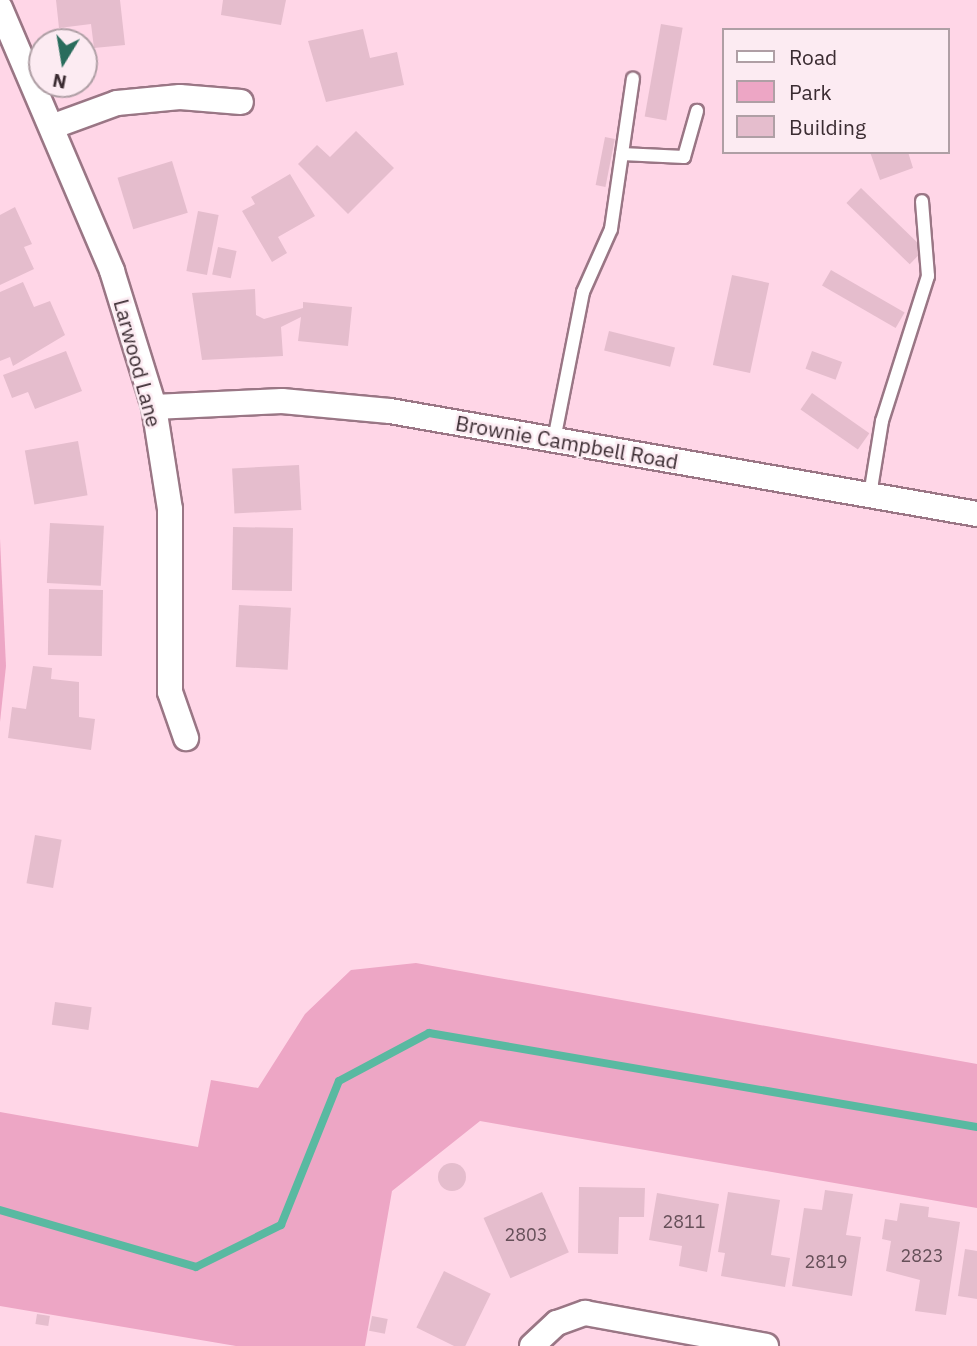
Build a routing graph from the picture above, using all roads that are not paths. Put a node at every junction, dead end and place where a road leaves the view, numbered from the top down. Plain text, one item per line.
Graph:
1 (0, 8) edge
2 (633, 79) dead end
3 (241, 102) dead end
4 (696, 111) dead end
5 (54, 126) junction
6 (622, 154) junction
7 (922, 201) dead end
8 (153, 407) junction
9 (554, 440) junction
10 (870, 495) junction
11 (977, 514) edge
12 (186, 738) dead end
13 (536, 1342) edge
14 (766, 1346) edge

1 - 5 street, Larwood Lane
2 - 6 lane
3 - 5 street
4 - 6 lane
5 - 8 street, Larwood Lane
6 - 9 lane
7 - 10 lane
8 - 9 street, Brownie Campbell Road
8 - 12 street, Larwood Lane
9 - 10 street, Brownie Campbell Road
10 - 11 street, Brownie Campbell Road
13 - 14 street

